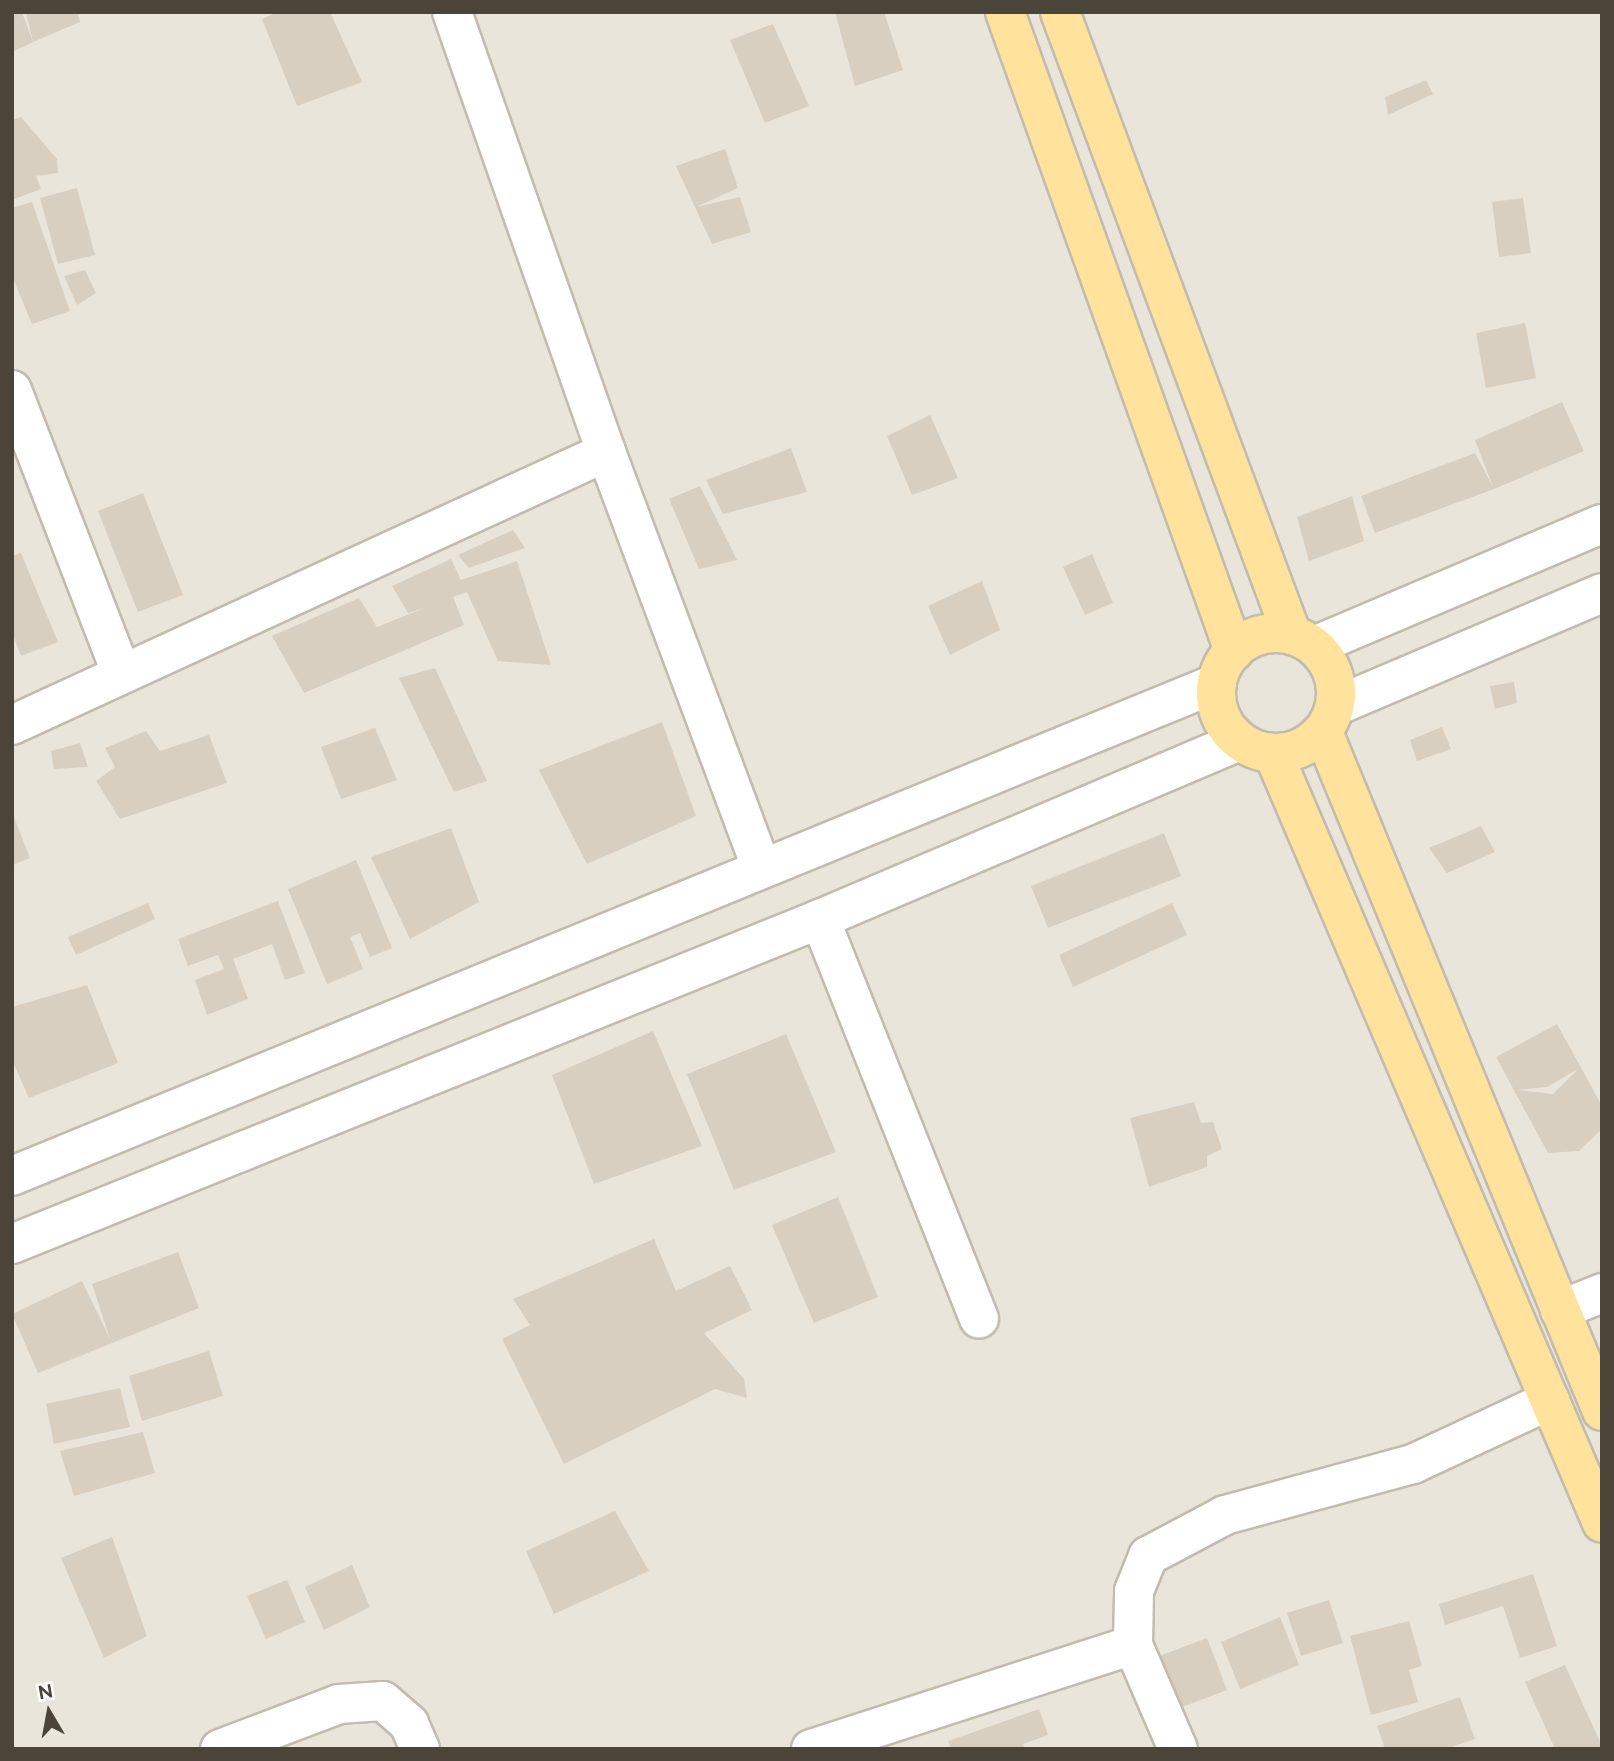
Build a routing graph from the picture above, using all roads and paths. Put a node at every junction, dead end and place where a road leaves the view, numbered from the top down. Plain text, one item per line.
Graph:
1 (452, 12) edge
2 (1005, 12) edge
3 (1060, 12) edge
4 (12, 390) edge
5 (606, 453) junction
6 (1602, 524) edge
7 (1602, 593) edge
8 (1303, 641) junction
9 (1225, 667) junction
10 (121, 673) junction
11 (1329, 719) junction
12 (12, 725) edge
13 (1256, 747) junction
14 (761, 866) junction
15 (820, 919) junction
16 (12, 1176) edge
17 (12, 1244) edge
18 (1602, 1293) edge
19 (1560, 1311) junction
20 (979, 1318) dead end
21 (1550, 1400) junction
22 (1602, 1411) edge
23 (1602, 1523) edge
24 (1133, 1646) junction
25 (220, 1749) edge
26 (420, 1749) edge
27 (811, 1749) edge
28 (1178, 1749) edge

1 - 5 street
2 - 9 main road
3 - 8 main road
4 - 10 street
5 - 10 street
5 - 14 street
6 - 8 street
7 - 11 street
8 - 9 main road
8 - 11 main road
9 - 13 main road
9 - 14 street
10 - 12 street
11 - 13 main road
11 - 19 main road
13 - 15 street
13 - 21 main road
14 - 16 street
15 - 17 street
15 - 20 street
18 - 19 street
19 - 22 main road
21 - 23 main road
21 - 24 street
24 - 27 street
24 - 28 street
25 - 26 street

